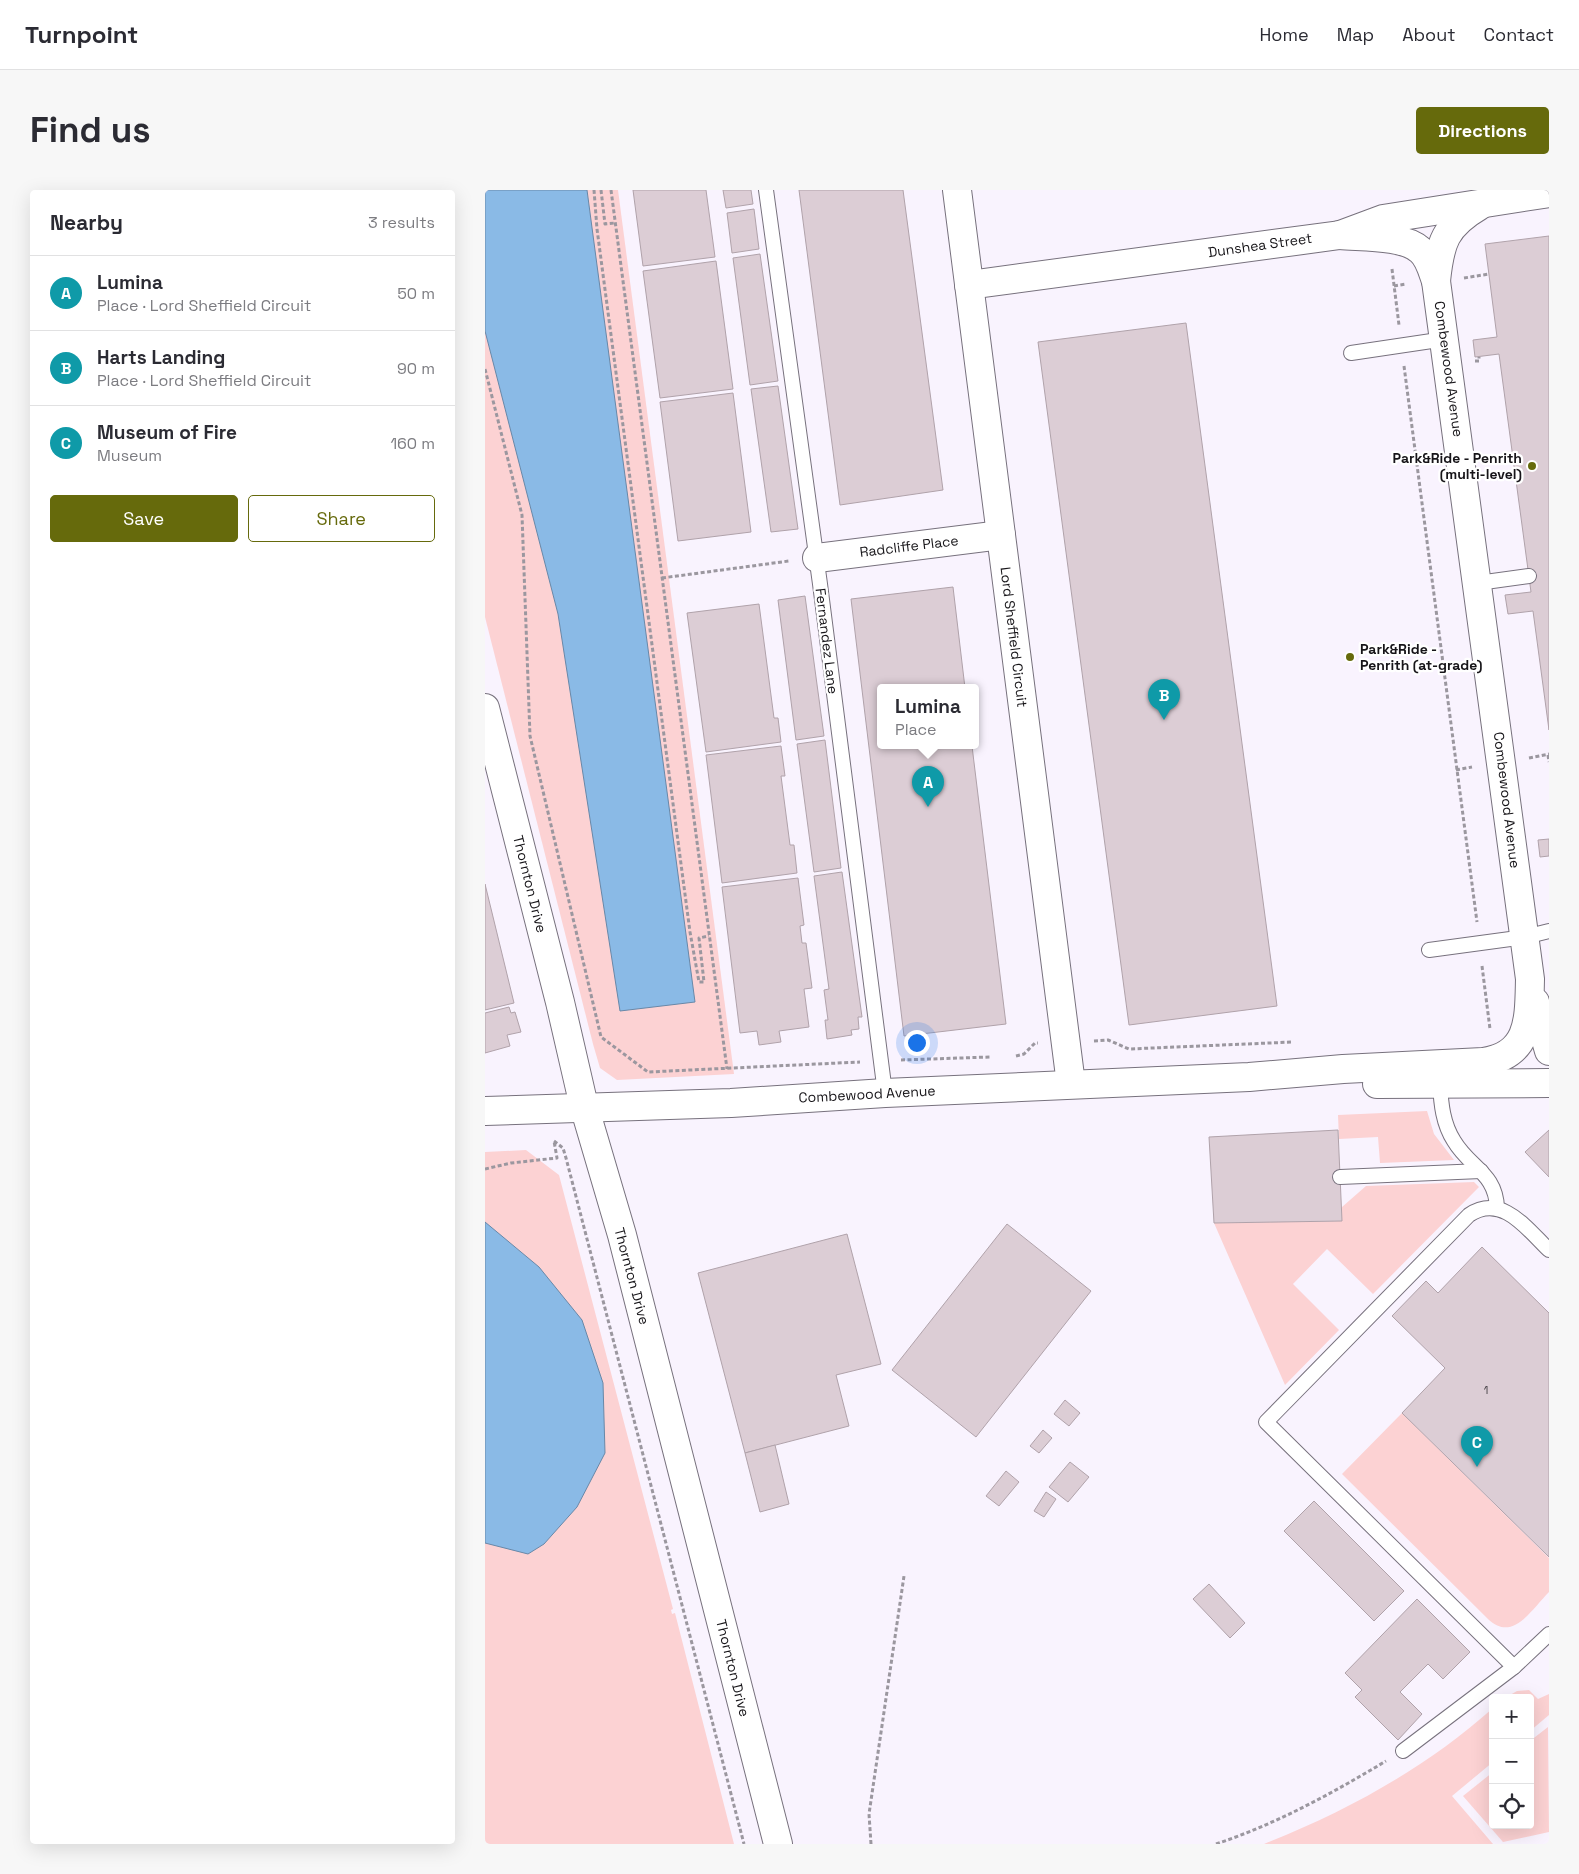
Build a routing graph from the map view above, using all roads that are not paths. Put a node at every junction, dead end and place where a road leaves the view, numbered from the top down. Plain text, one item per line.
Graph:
1 (766, 190) edge
2 (957, 190) edge
3 (1549, 193) edge
4 (1485, 202) junction
5 (1340, 235) junction
6 (1449, 279) junction
7 (969, 285) junction
8 (1445, 339) junction
9 (1351, 353) dead end
10 (1001, 535) junction
11 (817, 558) junction
12 (1529, 576) dead end
13 (1478, 583) junction
14 (485, 708) edge
15 (1537, 934) edge
16 (1429, 950) dead end
17 (1530, 979) junction
18 (1549, 1051) edge
19 (1249, 1077) junction
20 (1549, 1083) edge
21 (1071, 1084) junction
22 (1440, 1084) junction
23 (885, 1093) junction
24 (584, 1106) junction
25 (485, 1111) edge
26 (1481, 1171) junction
27 (1340, 1177) dead end
28 (1497, 1208) junction
29 (1549, 1250) edge
30 (1549, 1634) edge
31 (1514, 1667) junction
32 (1403, 1751) road end
33 (778, 1844) edge

1 - 11 lane, Fernandez Lane
2 - 7 street, Lord Sheffield Circuit
3 - 4 street, Dunshea Street
4 - 5 street, Dunshea Street
4 - 6 street, Combewood Avenue
5 - 6 street, Combewood Avenue
5 - 7 street, Dunshea Street
6 - 8 street, Combewood Avenue
7 - 10 street, Lord Sheffield Circuit
8 - 9 lane
8 - 13 street, Combewood Avenue
10 - 11 street, Radcliffe Place
10 - 21 street, Lord Sheffield Circuit
11 - 23 lane, Fernandez Lane
12 - 13 lane
13 - 15 street, Combewood Avenue
14 - 24 street, Thornton Drive
15 - 16 lane
15 - 17 street, Combewood Avenue
17 - 18 street
17 - 19 street, Combewood Avenue
19 - 21 street, Combewood Avenue
19 - 22 street, Combewood Avenue
20 - 22 street, Combewood Avenue
21 - 23 street, Combewood Avenue
22 - 26 lane
23 - 24 street, Combewood Avenue
24 - 25 street, Combewood Avenue
24 - 33 street, Thornton Drive
26 - 27 lane
26 - 28 lane
28 - 29 lane
28 - 31 lane
30 - 31 lane
31 - 32 lane

